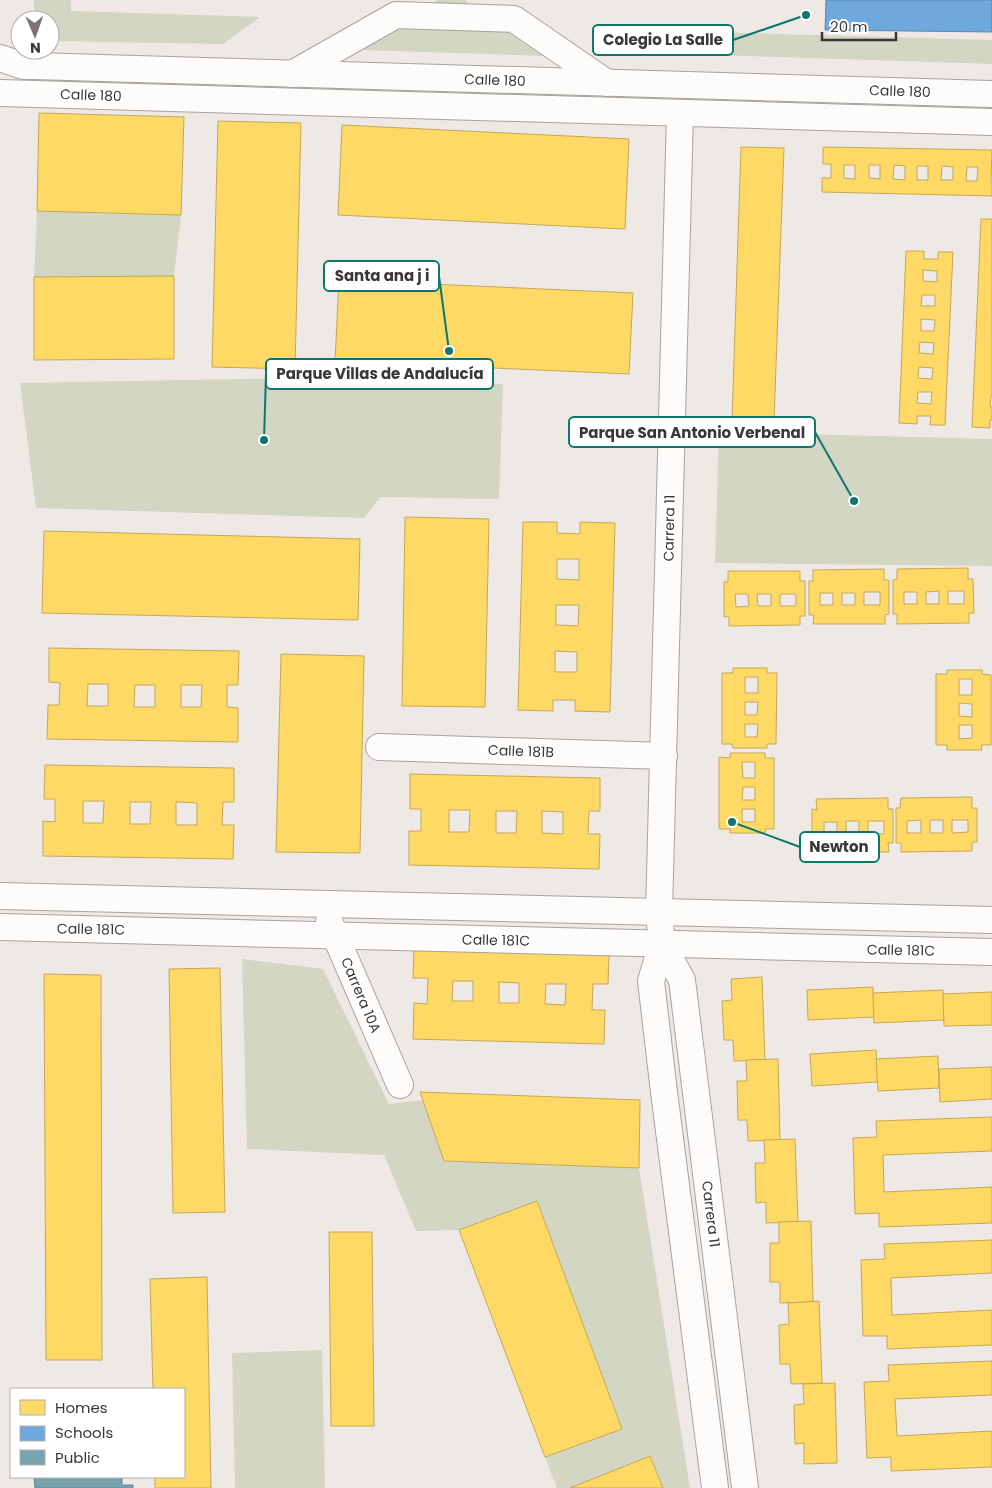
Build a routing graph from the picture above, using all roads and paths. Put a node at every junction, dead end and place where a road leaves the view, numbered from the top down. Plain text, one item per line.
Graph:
1 (0, 58) edge
2 (292, 74) junction
3 (607, 83) junction
4 (0, 93) edge
5 (992, 94) edge
6 (680, 113) junction
7 (992, 122) edge
8 (379, 747) dead end
9 (664, 756) junction
10 (0, 896) edge
11 (321, 904) junction
12 (659, 912) junction
13 (992, 920) edge
14 (0, 927) edge
15 (335, 936) junction
16 (662, 944) junction
17 (992, 952) edge
18 (400, 1085) dead end
19 (715, 1488) edge
20 (745, 1488) edge

1 - 2 street, Calle 180
2 - 3 street, Calle 180
2 - 3 street
3 - 5 street, Calle 180
4 - 6 street, Calle 180
6 - 7 street, Calle 180
6 - 9 street, Carrera 11
8 - 9 street, Calle 181B
9 - 12 street, Carrera 11
10 - 11 street
11 - 12 street
11 - 15 street, Carrera 10A
12 - 13 street
12 - 16 street, Carrera 11
14 - 15 street, Calle 181C
15 - 16 street, Calle 181C
15 - 18 street, Carrera 10A
16 - 17 street, Calle 181C
16 - 19 street, Carrera 11
16 - 20 street, Carrera 11

